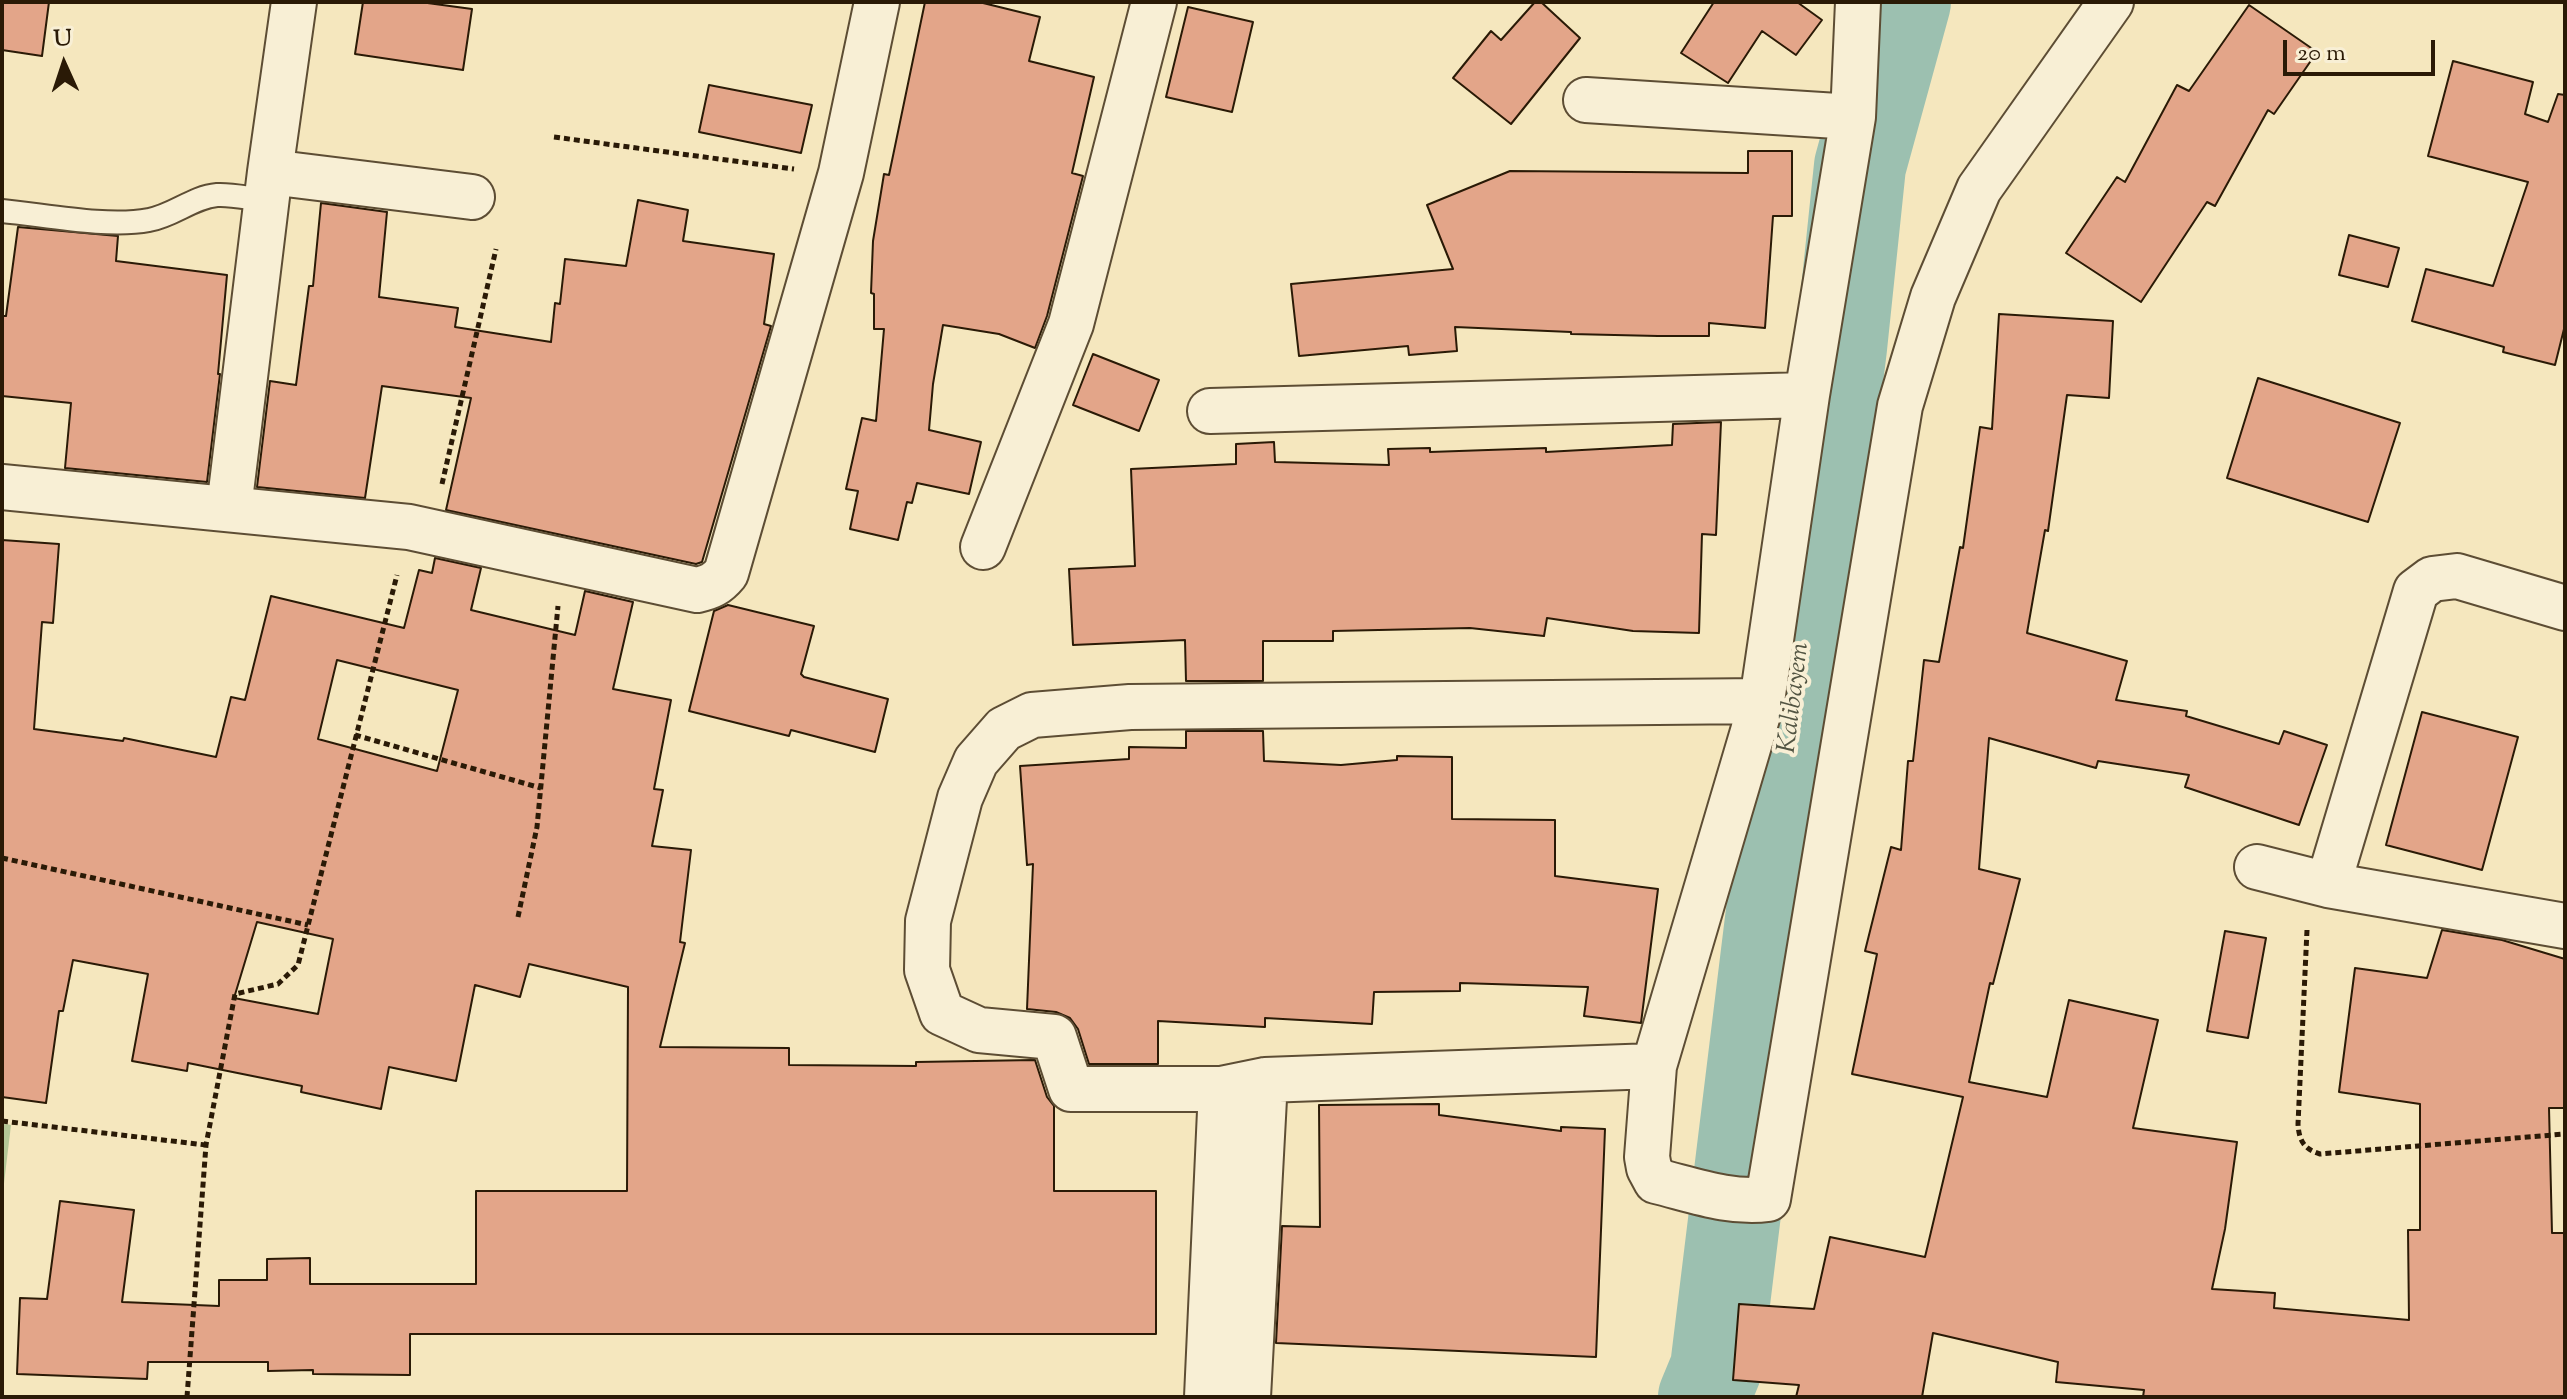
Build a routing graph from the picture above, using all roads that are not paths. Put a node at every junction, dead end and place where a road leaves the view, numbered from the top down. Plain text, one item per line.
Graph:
1 (294, 2) edge
2 (877, 2) edge
3 (1154, 2) edge
4 (1858, 2) edge
5 (2111, 2) edge
6 (1586, 100) dead end
7 (1853, 117) junction
8 (268, 186) junction
9 (472, 197) dead end
10 (2, 211) edge
11 (1807, 395) junction
12 (1210, 411) dead end
13 (2, 487) edge
14 (229, 508) junction
15 (983, 547) dead end
16 (2565, 608) edge
17 (1762, 701) junction
18 (2257, 867) dead end
19 (2318, 883) junction
20 (2565, 926) edge
21 (1654, 1066) junction
22 (1265, 1080) junction
23 (1221, 1089) junction
24 (1207, 1397) edge
25 (1248, 1397) edge

1 - 8 street
2 - 14 street
3 - 15 street
4 - 7 street
5 - 21 street
6 - 7 street
7 - 11 street
8 - 9 street
8 - 10 lane
8 - 14 street
11 - 12 street
11 - 17 street
13 - 14 street
16 - 19 street
17 - 21 street
17 - 23 street
18 - 19 street
19 - 20 street
21 - 22 street
22 - 23 street
22 - 25 street
23 - 24 street

